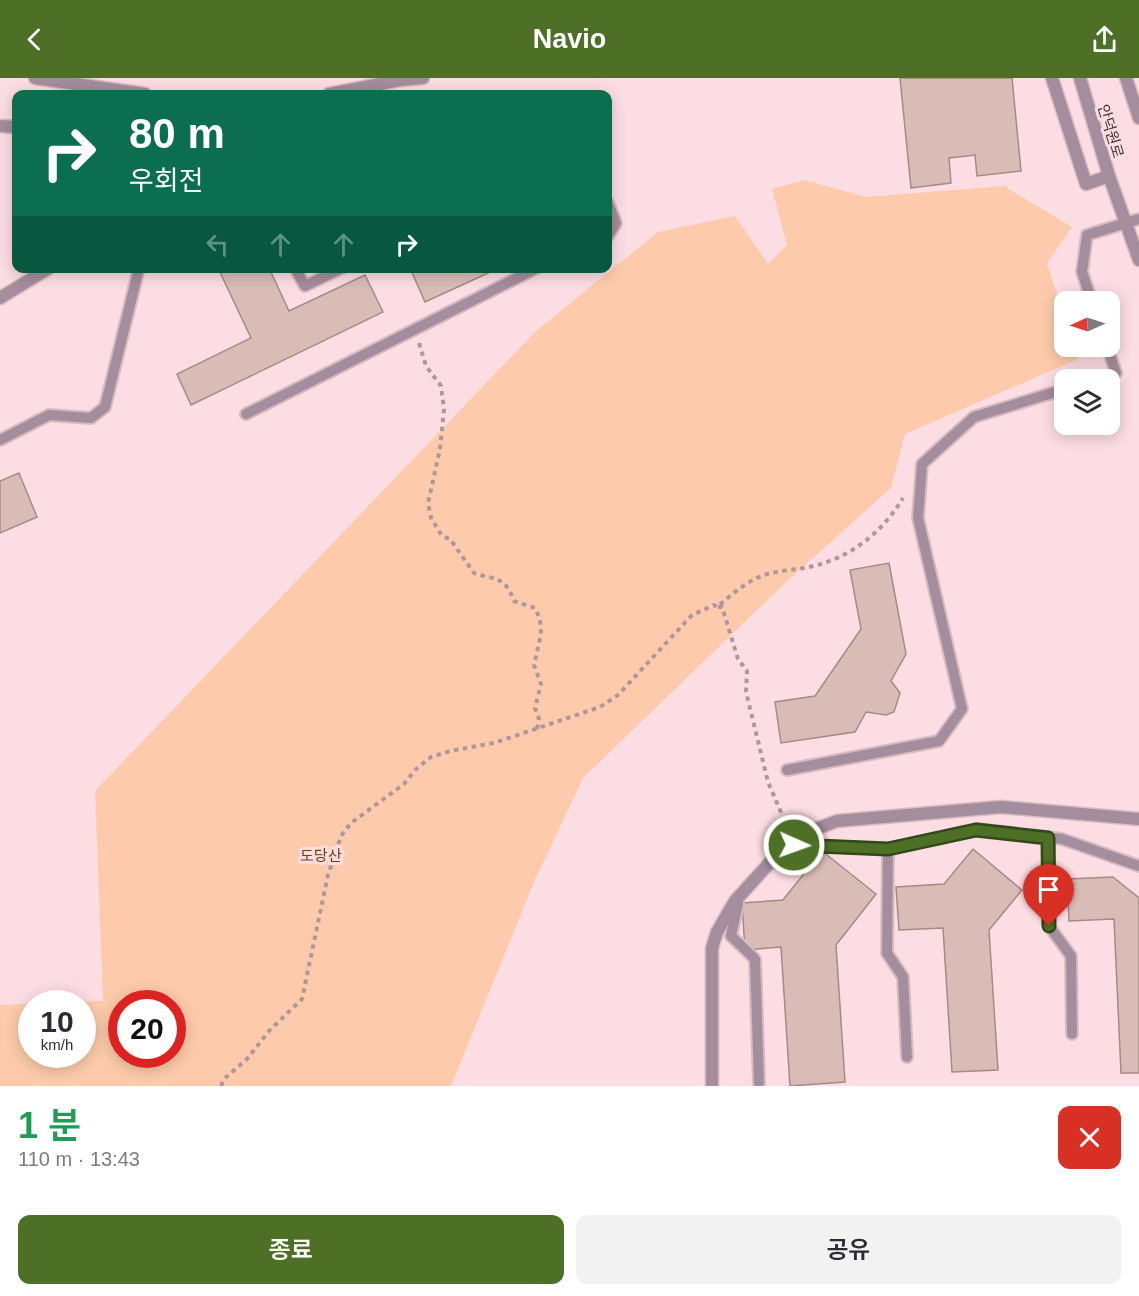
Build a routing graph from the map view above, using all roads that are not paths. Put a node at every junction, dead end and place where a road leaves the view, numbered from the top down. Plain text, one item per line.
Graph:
1 (35, 78) edge
2 (423, 78) edge
3 (1052, 78) edge
4 (1080, 78) edge
5 (1126, 78) edge
6 (118, 90) edge
7 (360, 90) edge
8 (1139, 118) edge
9 (1109, 176) junction
10 (612, 213) edge
11 (1139, 219) edge
12 (1126, 223) junction
13 (612, 230) edge
14 (1139, 260) edge
15 (42, 273) edge
16 (138, 273) edge
17 (298, 273) edge
18 (332, 273) edge
19 (527, 273) edge
20 (1088, 291) edge
21 (0, 298) edge
22 (1054, 392) edge
23 (246, 414) dead end
24 (0, 440) edge
25 (787, 770) dead end
26 (1139, 819) edge
27 (1048, 838) junction
28 (888, 849) junction
29 (1139, 866) edge
30 (1072, 1034) dead end
31 (907, 1057) dead end
32 (759, 1083) dead end
33 (712, 1086) edge

1 - 6 street
2 - 7 street
3 - 9 street
4 - 9 street, 안덕원로
5 - 8 street, 안덕원로
9 - 12 street, 안덕원로
10 - 13 lane
11 - 12 lane
12 - 14 street, 안덕원로
12 - 20 lane
15 - 21 street
16 - 24 lane
17 - 18 lane
19 - 23 lane
22 - 25 lane
26 - 33 street
27 - 28 lane
27 - 29 lane
27 - 30 lane
28 - 31 lane
28 - 32 lane

